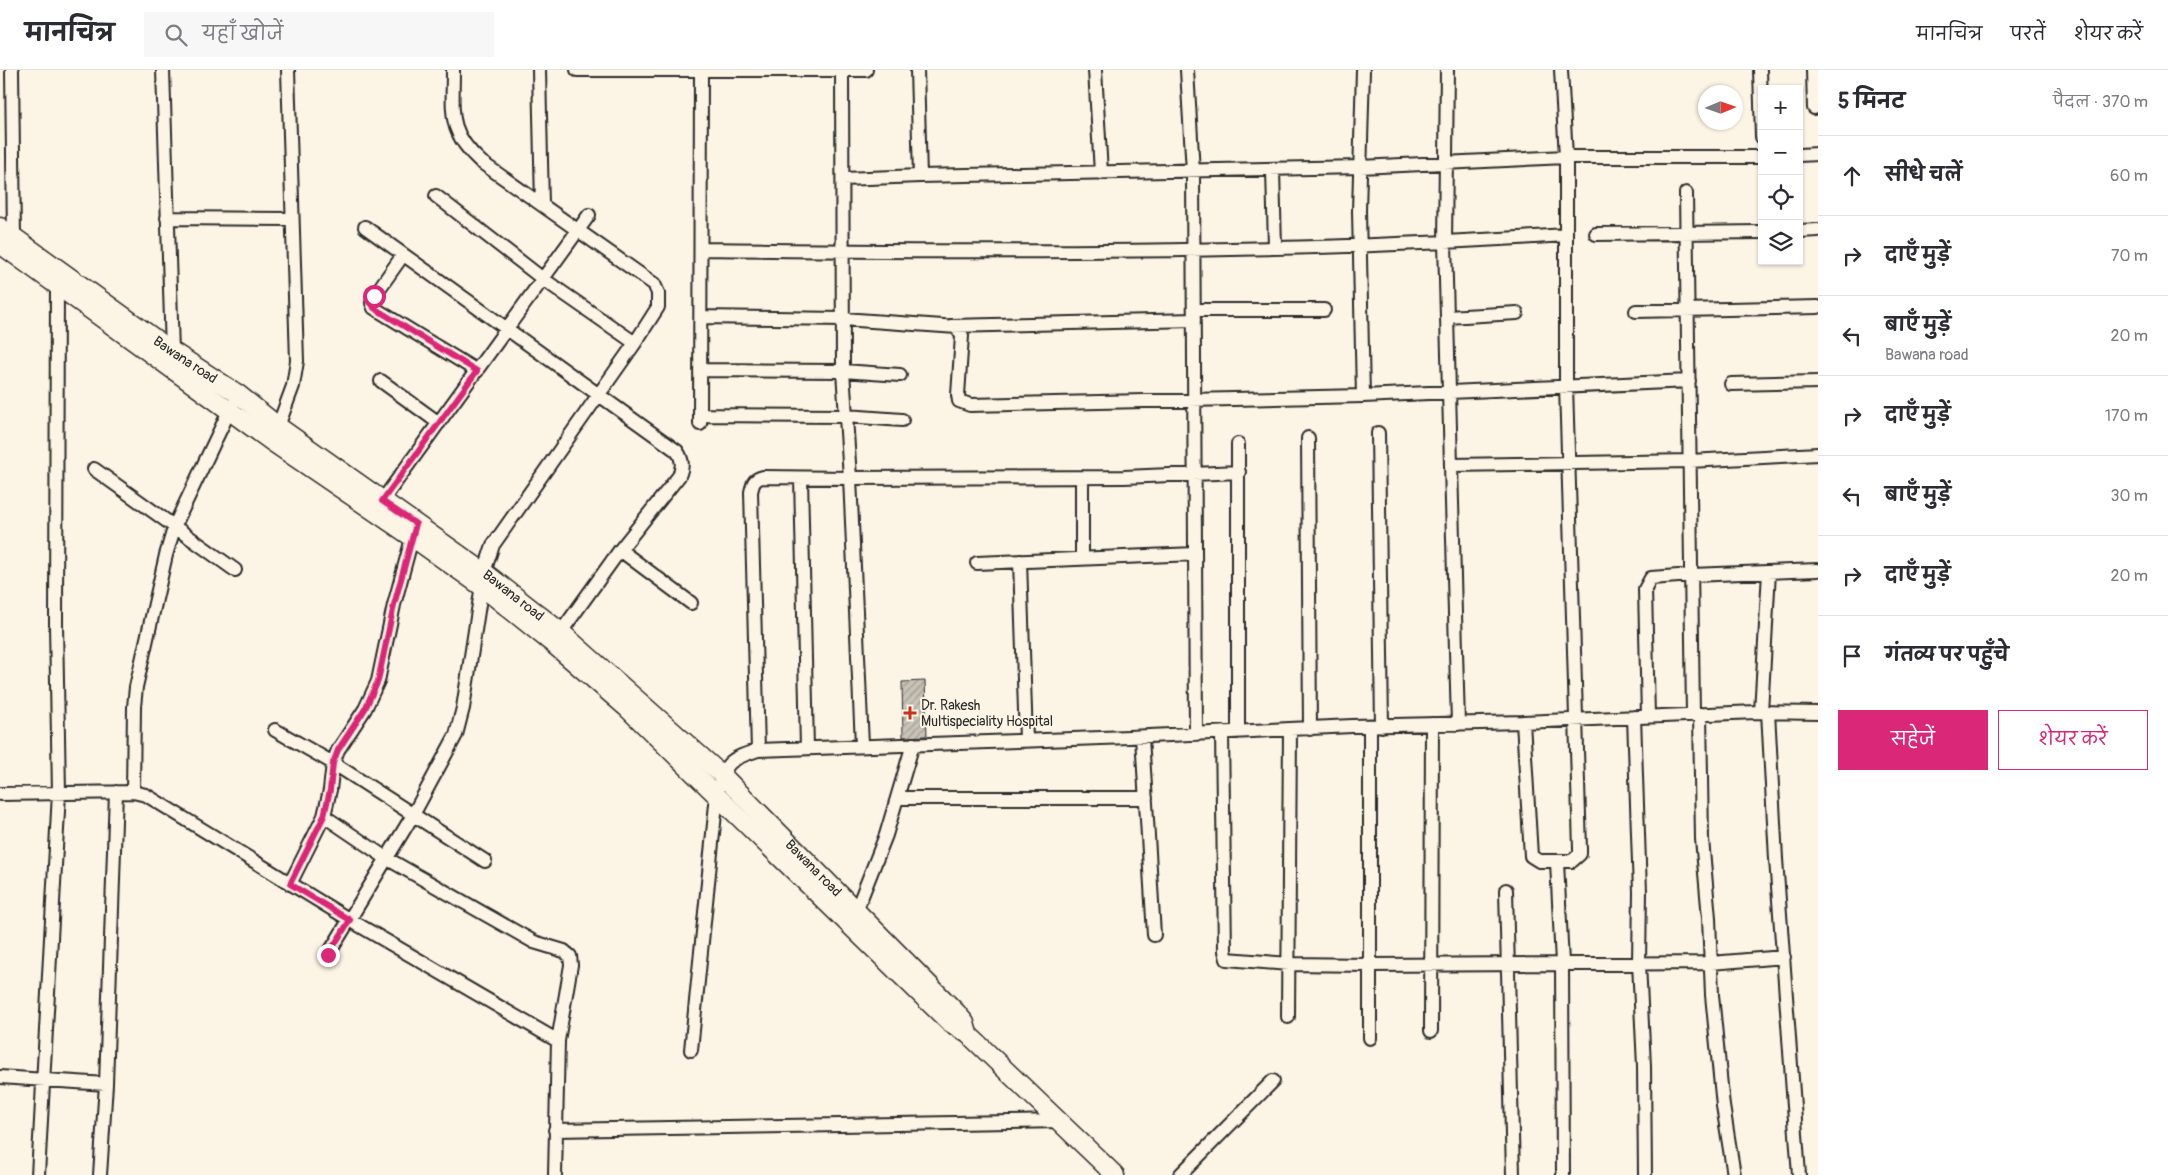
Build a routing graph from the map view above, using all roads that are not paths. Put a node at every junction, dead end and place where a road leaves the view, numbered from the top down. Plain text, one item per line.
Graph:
1 (12, 70) edge
2 (163, 70) edge
3 (288, 70) edge
4 (453, 70) edge
5 (539, 70) edge
6 (577, 70) edge
7 (842, 70) edge
8 (866, 70) edge
9 (917, 70) edge
10 (1095, 70) edge
11 (1186, 70) edge
12 (1363, 70) edge
13 (1447, 70) edge
14 (1561, 70) edge
15 (1760, 70) edge
16 (1813, 70) edge
17 (701, 71) edge
18 (1814, 108) dead end
19 (1762, 130) edge
20 (1818, 154) edge
21 (1803, 155) edge
22 (1566, 157) junction
23 (1758, 157) edge
24 (1446, 164) junction
25 (1360, 168) junction
26 (1273, 170) junction
27 (1193, 172) junction
28 (1101, 173) junction
29 (920, 176) junction
30 (843, 179) junction
31 (1686, 193) dead end
32 (436, 196) dead end
33 (542, 205) junction
34 (589, 215) dead end
35 (167, 218) junction
36 (292, 219) junction
37 (365, 227) dead end
38 (579, 230) junction
39 (1818, 230) edge
40 (1803, 231) edge
41 (1758, 232) edge
42 (1687, 233) junction
43 (1596, 234) dead end
44 (1566, 235) junction
45 (5, 236) edge
46 (1446, 243) junction
47 (1360, 245) junction
48 (1275, 247) junction
49 (702, 249) junction
50 (1193, 249) junction
51 (843, 251) junction
52 (404, 256) junction
53 (57, 277) junction
54 (544, 279) junction
55 (1818, 307) edge
56 (1688, 308) junction
57 (1324, 310) dead end
58 (1636, 311) dead end
59 (1517, 313) dead end
60 (1194, 315) junction
61 (701, 317) junction
62 (1447, 317) junction
63 (843, 319) junction
64 (951, 326) junction
65 (506, 330) junction
66 (635, 343) junction
67 (172, 351) junction
68 (700, 370) junction
69 (477, 371) junction
70 (843, 371) junction
71 (900, 375) dead end
72 (381, 381) dead end
73 (1689, 381) junction
74 (1818, 382) edge
75 (1731, 384) dead end
76 (1566, 386) junction
77 (1449, 392) junction
78 (238, 394) junction
79 (598, 395) junction
80 (1363, 396) junction
81 (1194, 400) junction
82 (230, 410) junction
83 (846, 416) junction
84 (902, 420) dead end
85 (439, 423) junction
86 (275, 434) junction
87 (1378, 434) dead end
88 (1308, 438) dead end
89 (1238, 444) dead end
90 (1818, 454) edge
91 (1690, 461) junction
92 (1570, 464) junction
93 (1451, 465) junction
94 (94, 469) dead end
95 (1239, 472) junction
96 (1195, 474) junction
97 (1082, 477) junction
98 (801, 478) junction
99 (850, 478) junction
100 (382, 501) junction
101 (175, 525) junction
102 (414, 531) junction
103 (620, 550) junction
104 (1195, 554) junction
105 (1082, 559) junction
106 (1020, 561) junction
107 (977, 563) dead end
108 (235, 570) dead end
109 (1818, 570) edge
110 (1769, 572) junction
111 (1692, 575) junction
112 (482, 579) junction
113 (691, 603) dead end
114 (561, 632) junction
115 (1764, 712) junction
116 (1818, 713) edge
117 (1696, 714) junction
118 (1648, 716) junction
119 (1634, 717) junction
120 (1577, 718) junction
121 (1523, 722) junction
122 (1432, 724) junction
123 (1458, 724) junction
124 (1376, 726) junction
125 (1310, 728) junction
126 (1290, 729) junction
127 (274, 730) dead end
128 (1238, 732) junction
129 (1222, 733) junction
130 (1196, 734) junction
131 (1142, 737) junction
132 (1026, 740) junction
133 (913, 744) junction
134 (862, 746) junction
135 (680, 748) junction
136 (807, 748) junction
137 (758, 750) junction
138 (333, 763) junction
139 (722, 775) junction
140 (116, 792) junction
141 (133, 792) junction
142 (59, 793) junction
143 (0, 794) edge
144 (716, 794) junction
145 (898, 798) junction
146 (1146, 798) junction
147 (413, 815) junction
148 (324, 816) junction
149 (386, 858) junction
150 (485, 862) dead end
151 (1557, 862) junction
152 (290, 884) junction
153 (1506, 890) dead end
154 (856, 911) junction
155 (350, 920) junction
156 (1154, 935) dead end
157 (328, 955) dead end
158 (1784, 957) junction
159 (1711, 962) junction
160 (1509, 963) junction
161 (1562, 963) junction
162 (1639, 963) junction
163 (1289, 964) junction
164 (1432, 964) junction
165 (1370, 965) junction
166 (1288, 1017) dead end
167 (1431, 1031) dead end
168 (968, 1034) junction
169 (1370, 1038) dead end
170 (558, 1040) junction
171 (691, 1050) dead end
172 (0, 1078) edge
173 (42, 1080) junction
174 (1273, 1081) dead end
175 (106, 1084) junction
176 (1060, 1121) junction
177 (555, 1130) junction
178 (38, 1175) edge
179 (100, 1175) edge
180 (555, 1175) edge
181 (1115, 1175) edge
182 (1180, 1175) edge
183 (1513, 1175) edge
184 (1563, 1175) edge
185 (1644, 1175) edge
186 (1734, 1175) edge
187 (1798, 1175) edge

1 - 45 street
2 - 35 street
3 - 36 street
4 - 33 street
5 - 33 street
6 - 17 street
7 - 8 street
7 - 17 street
7 - 30 street
9 - 29 street
10 - 28 street
11 - 27 street
12 - 25 street
13 - 24 street
14 - 22 street
15 - 19 street
16 - 18 street
17 - 49 street
20 - 21 street
22 - 23 street
22 - 24 street
22 - 44 street
24 - 25 street
24 - 46 street
25 - 26 street
25 - 47 street
26 - 27 street
26 - 48 street
27 - 28 street
27 - 50 street
28 - 29 street
29 - 30 street
30 - 51 street
31 - 42 street
32 - 54 street
33 - 38 street
34 - 38 street
35 - 36 street
35 - 67 street
36 - 86 street
37 - 52 street
38 - 54 street
38 - 66 street
39 - 40 street
41 - 42 street
42 - 43 street
42 - 56 street
44 - 46 street
44 - 76 street
45 - 53 street, Bawana road
46 - 47 street
46 - 62 street
47 - 48 street
47 - 80 street
48 - 50 street
49 - 51 street
49 - 61 street
50 - 51 street
50 - 60 street
51 - 63 street
52 - 65 street
52 - 69 street
53 - 67 street, Bawana road
53 - 82 street, Bawana road
53 - 142 street
54 - 65 street
54 - 66 street
55 - 56 street
56 - 58 street
56 - 73 street
57 - 60 street
59 - 62 street
60 - 64 street
60 - 81 street
61 - 63 street
61 - 68 street
62 - 77 street
63 - 64 street
63 - 70 street
64 - 81 street
65 - 69 street
65 - 79 street
66 - 79 street
67 - 78 street, Bawana road
68 - 70 street
68 - 83 street
69 - 85 street
70 - 71 street
70 - 83 street
72 - 85 street
73 - 76 street
73 - 91 street
74 - 75 street
76 - 77 street
76 - 92 street
77 - 80 street
77 - 93 street
78 - 82 street
78 - 86 street, Bawana road
79 - 103 street
79 - 112 street
80 - 81 street
81 - 96 street
82 - 86 street, Bawana road
82 - 101 street
83 - 84 street
83 - 99 street
85 - 100 street
86 - 100 street, Bawana road
86 - 102 street, Bawana road
87 - 124 street
88 - 125 street
89 - 95 street
90 - 91 street
91 - 92 street
91 - 111 street
92 - 93 street
92 - 120 street
93 - 123 street
94 - 101 street
95 - 96 street
95 - 128 street
96 - 97 street
96 - 104 street
97 - 99 street
97 - 105 street
98 - 99 street
98 - 136 street
98 - 137 street
99 - 134 street
100 - 102 street, Bawana road
101 - 108 street
101 - 141 street
102 - 112 street, Bawana road
102 - 138 street
103 - 113 street
103 - 114 street
104 - 105 street
104 - 130 street
105 - 106 street
106 - 107 street
106 - 132 street
109 - 110 street
110 - 111 street
110 - 115 street
111 - 117 street
111 - 118 street
112 - 114 street, Bawana road
112 - 135 street, Bawana road
112 - 147 street
114 - 135 street, Bawana road
115 - 116 street
115 - 117 street
115 - 158 street
117 - 118 street
117 - 159 street
118 - 119 street
119 - 120 street
119 - 162 street
120 - 121 street
120 - 151 street
121 - 123 street
121 - 151 street
122 - 123 street
122 - 124 street
122 - 164 street
124 - 125 street
124 - 165 street
125 - 126 street
126 - 128 street
126 - 163 street
127 - 138 street
128 - 129 street
129 - 130 street
129 - 163 street
130 - 131 street
131 - 132 street
131 - 146 street
132 - 133 street
133 - 134 street
133 - 145 street
134 - 136 street
135 - 139 street, Bawana road
135 - 144 street, Bawana road
136 - 137 street
137 - 139 street
138 - 147 street
138 - 148 street
139 - 144 street
139 - 154 street, Bawana road
140 - 141 street
140 - 142 street
140 - 175 street
141 - 152 street
142 - 143 street
142 - 173 street
144 - 168 street, Bawana road
144 - 171 street
145 - 146 street
145 - 154 street
146 - 156 street
147 - 149 street
147 - 150 street
148 - 149 street
148 - 152 street
149 - 155 street
149 - 170 street
151 - 161 street
152 - 155 street
153 - 160 street
154 - 168 street, Bawana road
155 - 157 street
155 - 170 street
158 - 159 street
158 - 187 street
159 - 162 street
159 - 186 street
160 - 161 street
160 - 164 street
160 - 183 street
161 - 162 street
161 - 184 street
162 - 185 street
163 - 165 street
163 - 166 street
164 - 165 street
164 - 167 street
165 - 169 street
168 - 176 street, Bawana road
170 - 177 street
172 - 173 street
173 - 175 street
173 - 178 street
174 - 182 street
175 - 179 street
176 - 177 street
176 - 181 street, Bawana road
177 - 180 street

